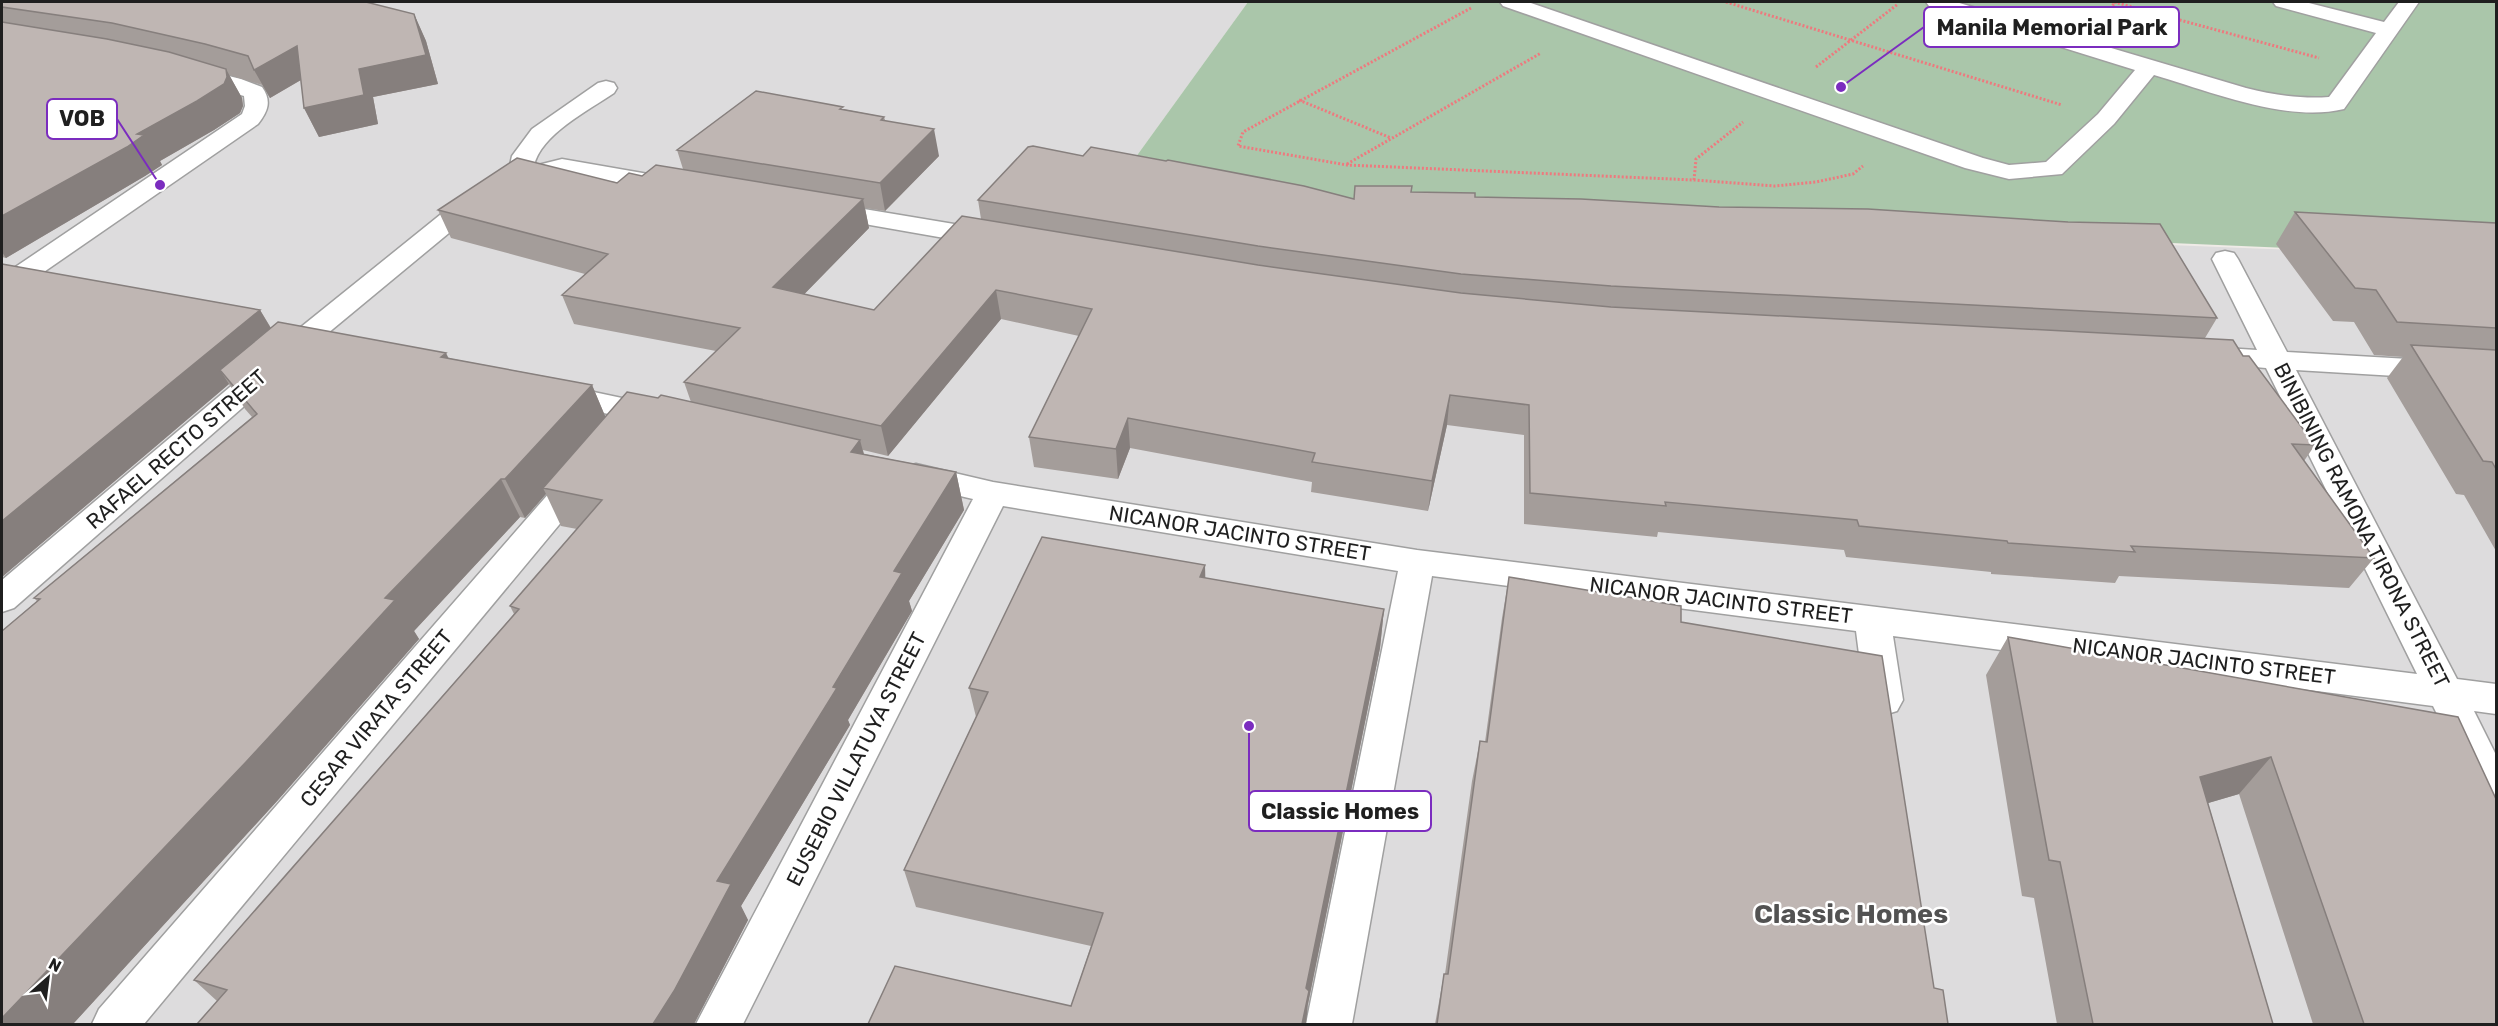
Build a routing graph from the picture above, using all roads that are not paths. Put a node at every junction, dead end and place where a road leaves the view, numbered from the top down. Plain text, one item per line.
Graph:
1 (1510, 2) edge
2 (1936, 2) edge
3 (2283, 2) edge
4 (2409, 2) edge
5 (2387, 28) junction
6 (2149, 68) junction
7 (176, 70) edge
8 (606, 88) dead end
9 (520, 178) junction
10 (692, 188) edge
11 (798, 206) edge
12 (1010, 242) edge
13 (2225, 259) dead end
14 (13, 270) edge
15 (59, 281) edge
16 (2, 288) edge
17 (273, 330) edge
18 (306, 337) junction
19 (341, 345) edge
20 (2177, 355) edge
21 (2278, 360) junction
22 (2496, 373) edge
23 (526, 386) edge
24 (683, 421) edge
25 (620, 432) junction
26 (890, 469) edge
27 (993, 493) junction
28 (1417, 562) junction
29 (2, 598) edge
30 (1872, 618) junction
31 (2447, 693) junction
32 (2496, 699) edge
33 (1889, 734) edge
34 (2496, 793) edge
35 (115, 1024) edge
36 (719, 1024) edge
37 (1329, 1024) edge

1 - 6 street
2 - 6 street
3 - 5 street
4 - 5 street
5 - 6 street
7 - 14 street
8 - 9 street
9 - 10 street, RAFAEL RECTO STREET
9 - 18 street, RAFAEL RECTO STREET
11 - 12 street
13 - 21 street, BINIBINING RAMONA TIRONA STREET
14 - 15 street
14 - 16 street
17 - 18 street
18 - 19 street
18 - 29 street, RAFAEL RECTO STREET
20 - 21 street
21 - 22 street
21 - 31 street, BINIBINING RAMONA TIRONA STREET
23 - 25 street
24 - 25 street
25 - 35 street, CESAR VIRATA STREET
26 - 27 street, NICANOR JACINTO STREET
27 - 28 street, NICANOR JACINTO STREET
27 - 36 street, EUSEBIO VILLATUYA STREET
28 - 30 street, NICANOR JACINTO STREET
28 - 37 street
30 - 31 street, NICANOR JACINTO STREET
30 - 33 street
31 - 32 street, NICANOR JACINTO STREET
31 - 34 street, BINIBINING RAMONA TIRONA STREET

